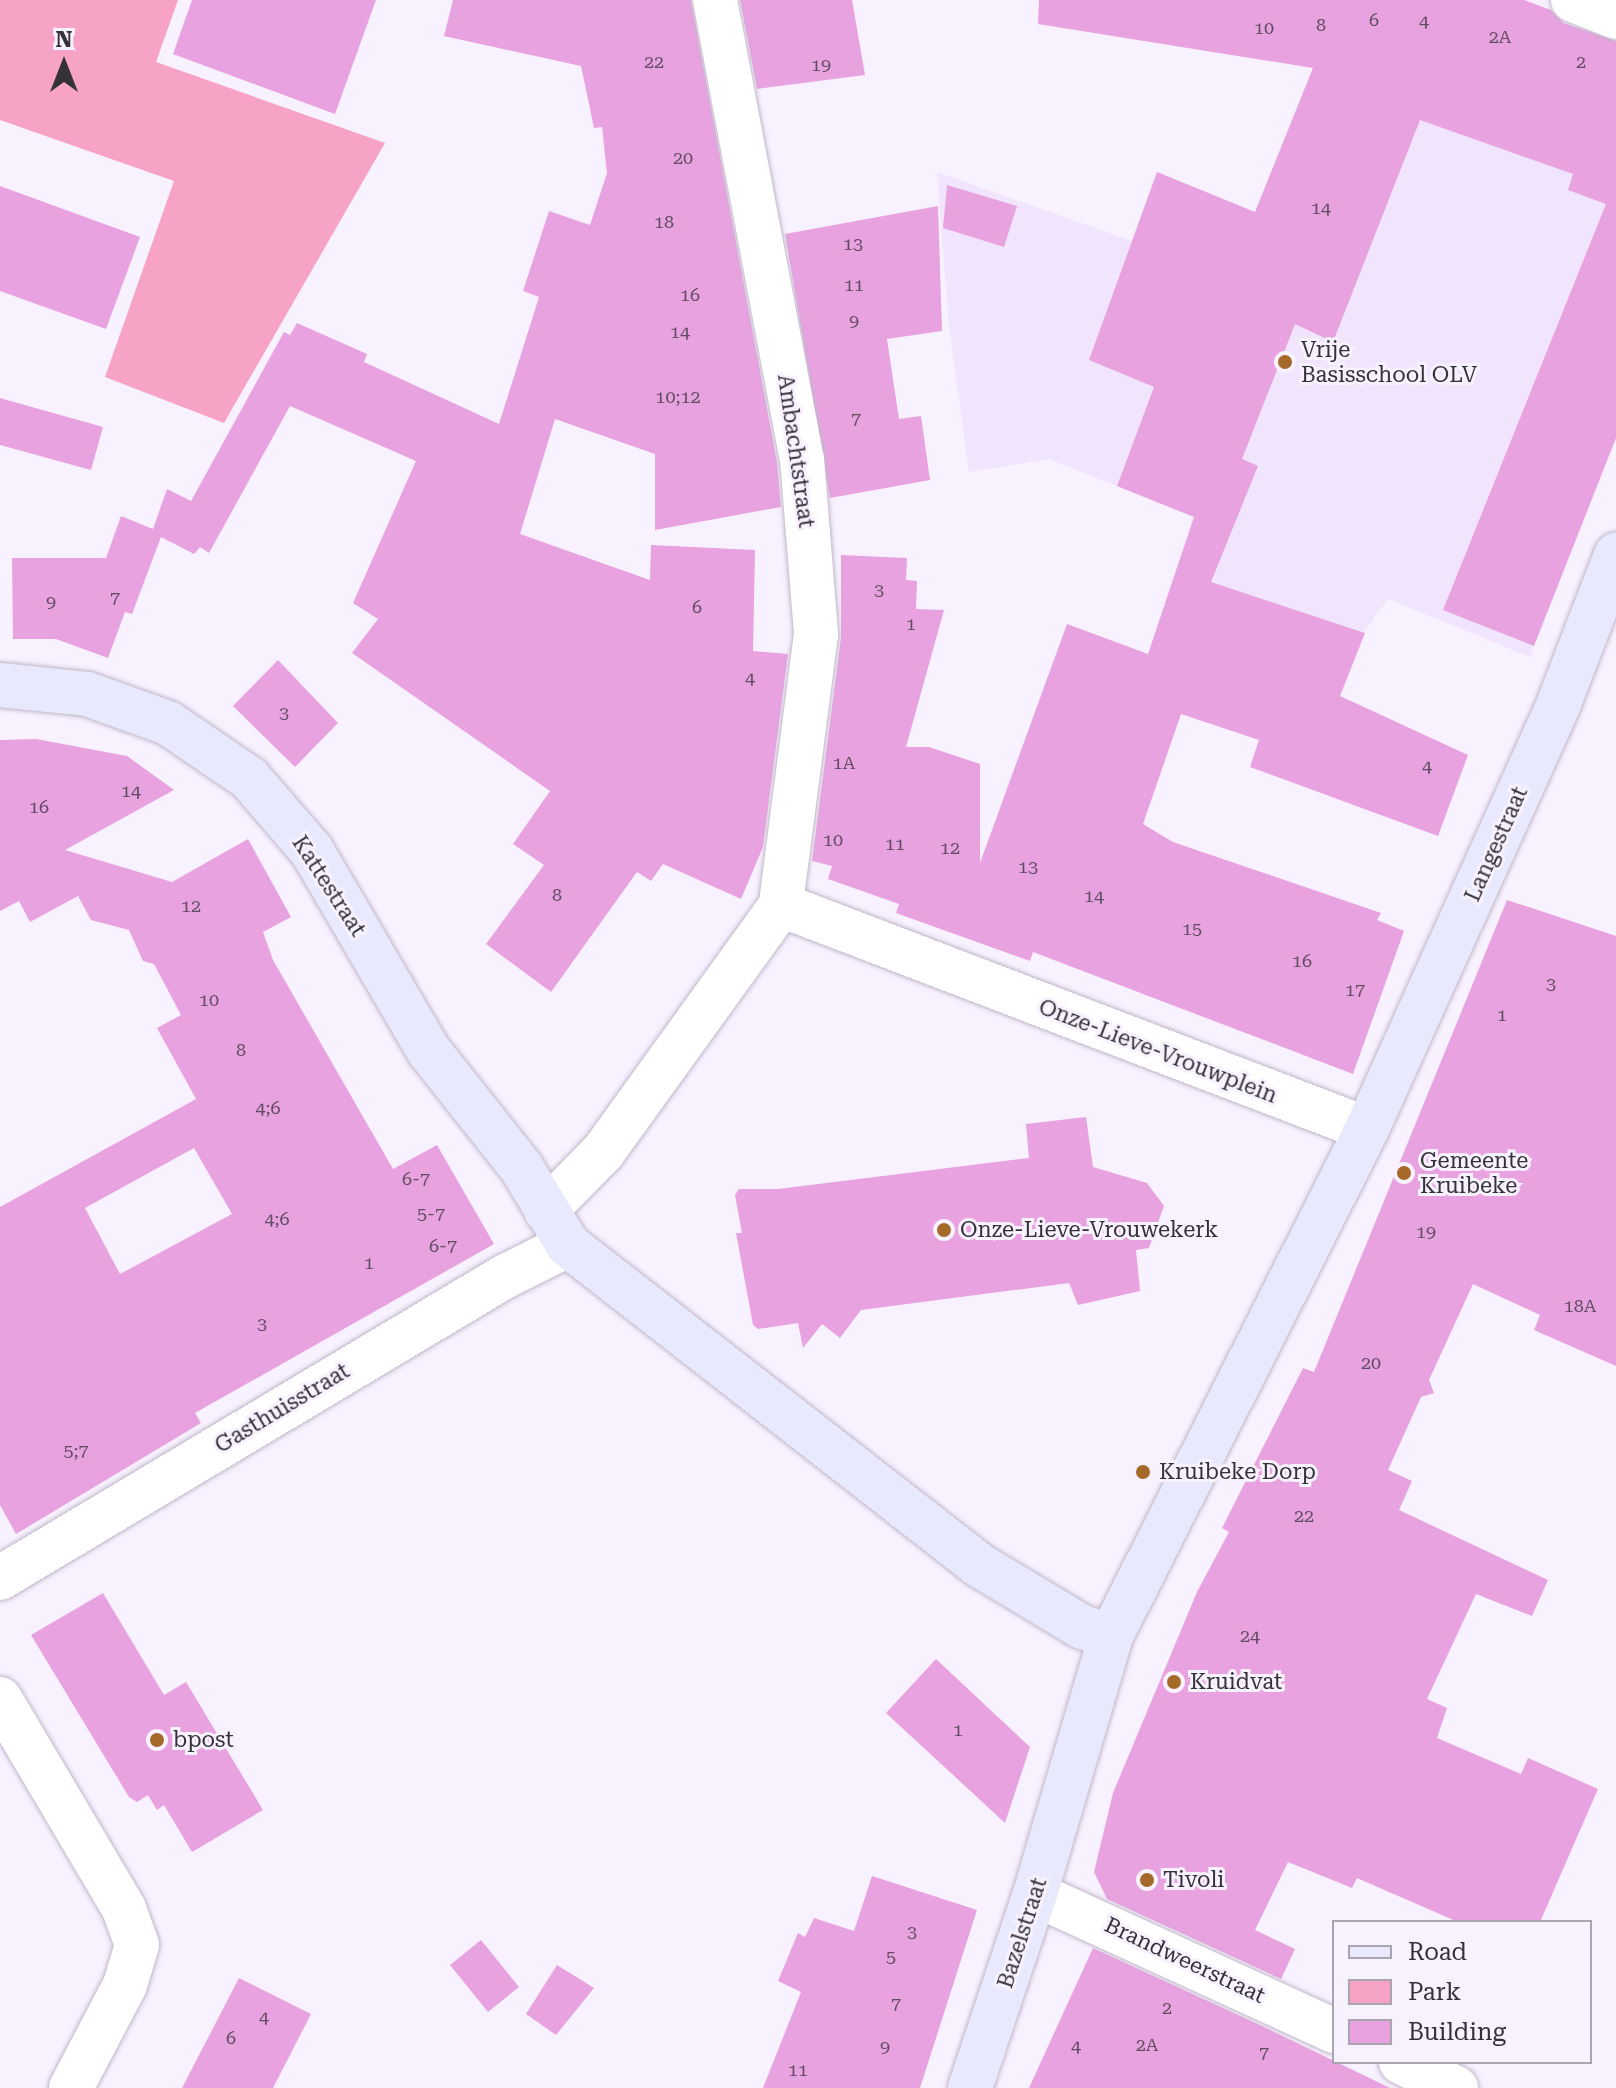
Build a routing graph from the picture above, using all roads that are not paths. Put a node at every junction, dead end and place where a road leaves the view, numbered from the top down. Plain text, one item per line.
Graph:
1 (715, 0) edge
2 (1573, 0) edge
3 (1616, 17) edge
4 (1616, 555) edge
5 (0, 685) edge
6 (781, 905) junction
7 (1367, 1129) junction
8 (557, 1228) junction
9 (0, 1578) edge
10 (1111, 1636) junction
11 (0, 1699) edge
12 (1035, 1894) junction
13 (1332, 2030) edge
14 (1405, 2064) edge
15 (71, 2088) edge
16 (970, 2088) edge
17 (1456, 2088) edge

1 - 6 street, Ambachtstraat
2 - 3 street
4 - 7 main road, Langestraat
5 - 8 main road, Kattestraat
6 - 7 street, Onze-Lieve-Vrouwplein
6 - 8 street
7 - 10 main road
8 - 9 street, Gasthuisstraat
8 - 10 main road
10 - 12 main road, Bazelstraat
11 - 15 street
12 - 13 street, Brandweerstraat
12 - 16 main road, Bazelstraat
14 - 17 street

